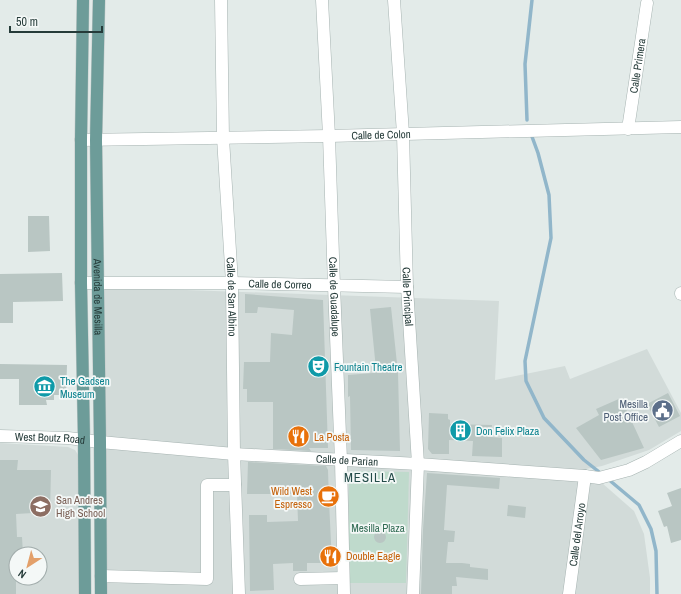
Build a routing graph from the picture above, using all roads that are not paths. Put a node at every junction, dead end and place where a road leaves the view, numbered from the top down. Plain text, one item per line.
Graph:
1 (83, 0) edge
2 (99, 0) edge
3 (221, 0) edge
4 (322, 0) edge
5 (394, 0) edge
6 (647, 3) dead end
7 (681, 127) edge
8 (628, 129) junction
9 (403, 134) junction
10 (329, 136) junction
11 (223, 138) junction
12 (81, 140) junction
13 (96, 140) junction
14 (81, 283) junction
15 (98, 283) junction
16 (232, 283) junction
17 (334, 286) junction
18 (407, 287) junction
19 (0, 436) edge
20 (84, 440) junction
21 (681, 441) edge
22 (100, 442) junction
23 (234, 454) junction
24 (341, 460) junction
25 (418, 464) junction
26 (585, 476) junction
27 (235, 484) junction
28 (101, 576) junction
29 (343, 578) junction
30 (300, 579) dead end
31 (85, 594) edge
32 (101, 594) edge
33 (239, 594) edge
34 (344, 594) edge
35 (413, 594) edge
36 (569, 594) edge

1 - 12 main road, Avenida de Mesilla
2 - 13 main road, Avenida de Mesilla
3 - 11 street, Calle de San Albino
4 - 10 street, Calle de Guadalupe
5 - 9 street, Calle Principal
6 - 8 street, Calle Primera
7 - 8 street, Calle de Colon
8 - 9 street, Calle de Colon
9 - 10 street, Calle de Colon
9 - 18 street, Calle Principal
10 - 11 street, Calle de Colon
10 - 17 street, Calle de Guadalupe
11 - 13 street, Calle de Colon
11 - 16 street, Calle de San Albino
12 - 13 street, Calle de Colon
12 - 14 main road, Avenida de Mesilla
13 - 15 main road, Avenida de Mesilla
14 - 15 street, Calle de Correo
14 - 20 main road, Avenida de Mesilla
15 - 16 street, Calle de Correo
15 - 22 main road, Avenida de Mesilla
16 - 17 street, Calle de Correo
16 - 23 street, Calle de San Albino
17 - 18 street, Calle de Correo
17 - 24 street, Calle de Guadalupe
18 - 25 street, Calle Principal
19 - 20 street, West Boutz Road
20 - 22 street, West Boutz Road
20 - 31 main road, Avenida de Mesilla
21 - 26 street, Calle de Parian
22 - 23 street, Calle de Parian
22 - 28 main road, Avenida de Mesilla
23 - 24 street, Calle de Parian
23 - 27 street, Calle de San Albino
24 - 25 street, Calle de Parian
24 - 29 street, Calle de Guadalupe
25 - 26 street, Calle de Parian
25 - 35 street, Calle Principal
26 - 36 street, Calle del Arroyo
27 - 28 street
27 - 33 street, Calle de San Albino
28 - 32 main road, Avenida de Mesilla
29 - 30 street
29 - 34 street, Calle de Guadalupe

